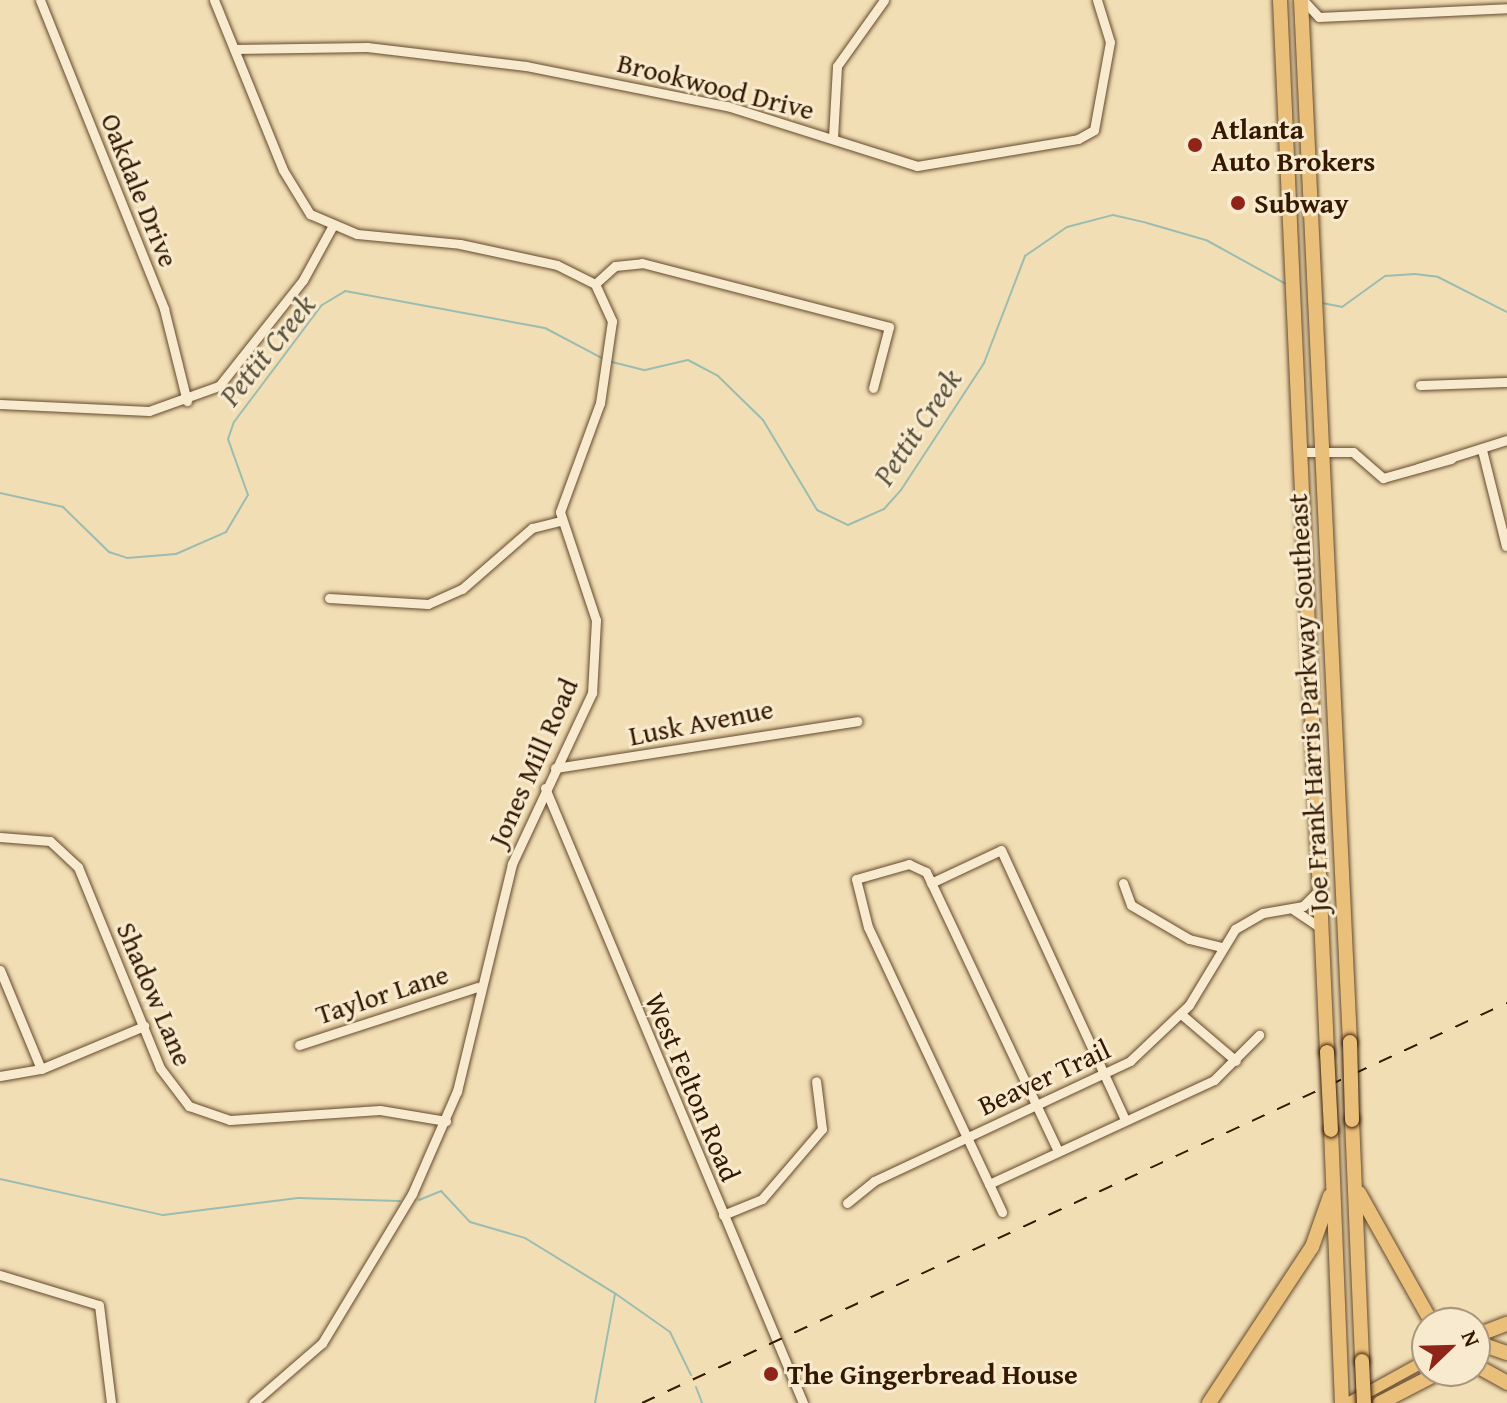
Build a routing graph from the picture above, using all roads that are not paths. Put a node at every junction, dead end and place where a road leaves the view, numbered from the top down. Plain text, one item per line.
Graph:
1 (40, 0) edge
2 (214, 0) edge
3 (884, 0) edge
4 (1097, 0) edge
5 (1280, 0) edge
6 (1302, 0) edge
7 (1507, 8) edge
8 (1319, 17) junction
9 (1303, 43) junction
10 (234, 49) junction
11 (833, 138) junction
12 (332, 227) junction
13 (595, 284) junction
14 (1507, 382) edge
15 (1420, 385) dead end
16 (873, 388) dead end
17 (187, 401) junction
18 (0, 404) edge
19 (1507, 440) edge
20 (1321, 450) junction
21 (1482, 450) junction
22 (1300, 452) junction
23 (1507, 502) edge
24 (1496, 507) junction
25 (561, 521) junction
26 (1506, 546) edge
27 (329, 598) dead end
28 (857, 721) dead end
29 (555, 768) junction
30 (545, 788) junction
31 (0, 837) edge
32 (931, 883) junction
33 (1123, 883) dead end
34 (1320, 888) junction
35 (1291, 910) junction
36 (1322, 929) junction
37 (1222, 947) junction
38 (0, 970) edge
39 (478, 987) junction
40 (1181, 1014) junction
41 (144, 1026) junction
42 (1259, 1035) dead end
43 (299, 1045) dead end
44 (1236, 1061) junction
45 (41, 1069) junction
46 (1104, 1073) junction
47 (0, 1076) edge
48 (816, 1081) dead end
49 (1036, 1104) junction
50 (1125, 1120) junction
51 (446, 1121) junction
52 (966, 1137) junction
53 (1058, 1151) junction
54 (1354, 1177) junction
55 (1333, 1179) junction
56 (989, 1184) junction
57 (847, 1203) dead end
58 (1002, 1212) dead end
59 (723, 1215) junction
60 (0, 1275) edge
61 (1422, 1307) edge
62 (1411, 1368) edge
63 (1411, 1387) edge
64 (111, 1403) edge
65 (253, 1403) edge
66 (803, 1403) edge
67 (1209, 1403) edge
68 (1345, 1403) edge
69 (1364, 1403) edge
70 (1380, 1403) edge

1 - 17 street, Oakdale Drive
2 - 10 street
3 - 11 street
4 - 11 street, Brookwood Drive
5 - 22 highway, Joe Frank Harris Parkway Southeast
6 - 8 street
6 - 9 highway, Joe Frank Harris Parkway Southeast
7 - 8 street
8 - 9 street
9 - 20 highway, Joe Frank Harris Parkway Southeast
10 - 11 street, Brookwood Drive
10 - 12 street
12 - 13 street
12 - 17 street
13 - 16 street
13 - 25 street
14 - 15 street
17 - 18 street
19 - 21 street
20 - 21 street
20 - 22 street
20 - 54 highway, Joe Frank Harris Parkway Southeast, bridge
21 - 24 street
22 - 34 highway, Joe Frank Harris Parkway Southeast
23 - 24 street
24 - 26 street
25 - 27 street
25 - 29 street, Jones Mill Road
28 - 29 street, Lusk Avenue
29 - 30 street, Jones Mill Road
30 - 39 street, Jones Mill Road
30 - 59 street, West Felton Road
31 - 41 street, Shadow Lane
32 - 46 street
32 - 49 street
32 - 52 street
33 - 37 street
34 - 35 street, Beaver Trail
34 - 36 highway, Joe Frank Harris Parkway Southeast
35 - 36 street
35 - 37 street, Beaver Trail
36 - 55 highway, Joe Frank Harris Parkway Southeast, bridge
37 - 40 street, Beaver Trail
38 - 45 street
39 - 43 street, Taylor Lane
39 - 51 street, Jones Mill Road
40 - 44 street
40 - 46 street, Beaver Trail
41 - 45 street
41 - 51 street, Shadow Lane
42 - 44 street
44 - 50 street
45 - 47 street
46 - 49 street, Beaver Trail
46 - 50 street
48 - 59 street
49 - 52 street, Beaver Trail
49 - 53 street
50 - 53 street
51 - 65 street, Jones Mill Road
52 - 56 street
52 - 57 street, Beaver Trail
53 - 56 street
54 - 61 highway
54 - 69 highway, Joe Frank Harris Parkway Southeast, bridge
55 - 67 highway
55 - 68 highway, Joe Frank Harris Parkway Southeast
56 - 58 street
59 - 66 street, West Felton Road
60 - 64 street
62 - 68 main road
63 - 70 highway

